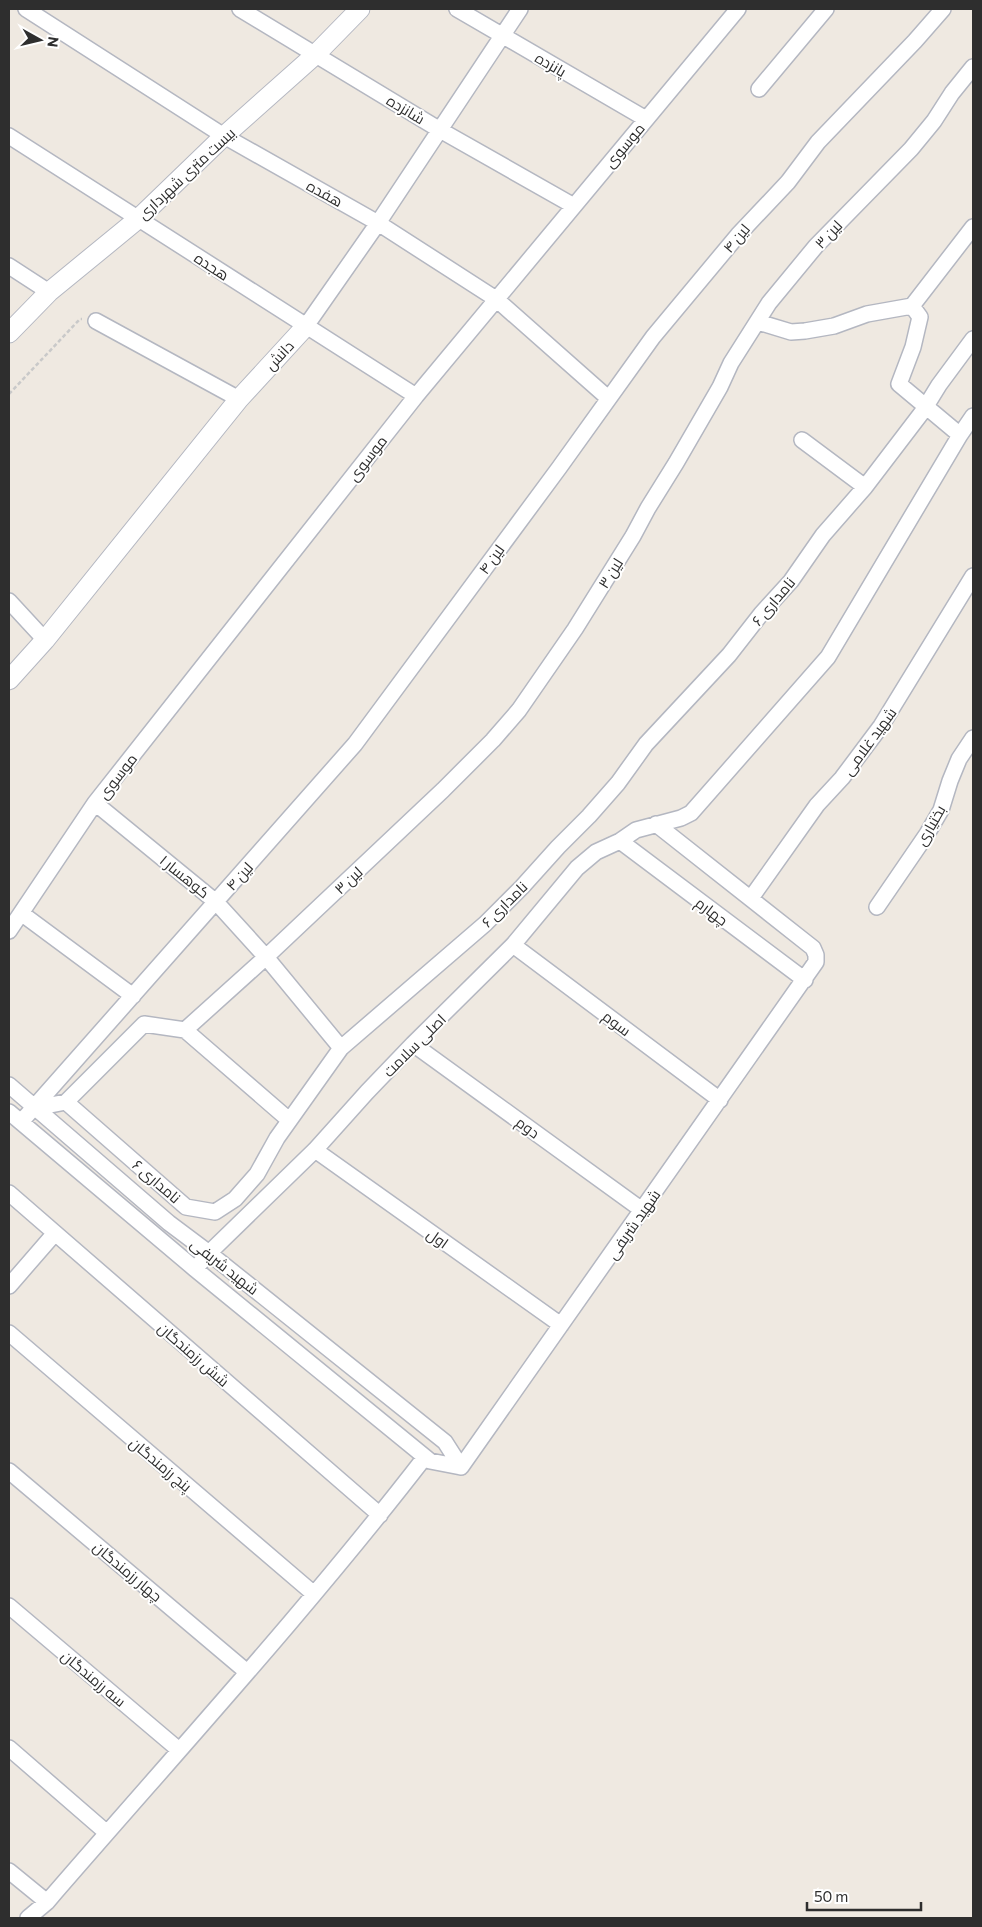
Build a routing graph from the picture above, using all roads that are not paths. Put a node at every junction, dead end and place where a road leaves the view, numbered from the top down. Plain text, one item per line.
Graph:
1 (26, 9) edge
2 (240, 9) edge
3 (360, 9) edge
4 (456, 9) edge
5 (520, 9) edge
6 (738, 9) edge
7 (826, 9) edge
8 (943, 9) edge
9 (502, 37) junction
10 (315, 55) junction
11 (973, 67) edge
12 (758, 89) dead end
13 (646, 119) junction
14 (440, 130) junction
15 (9, 136) edge
16 (224, 136) junction
17 (574, 206) junction
18 (138, 218) junction
19 (378, 223) junction
20 (973, 227) edge
21 (9, 266) edge
22 (49, 292) junction
23 (496, 299) junction
24 (912, 306) junction
25 (96, 321) road end
26 (758, 322) junction
27 (306, 326) junction
28 (9, 333) edge
29 (973, 339) edge
30 (416, 396) junction
31 (608, 398) junction
32 (239, 399) junction
33 (924, 409) junction
34 (973, 416) edge
35 (960, 435) junction
36 (802, 440) dead end
37 (865, 487) junction
38 (973, 576) edge
39 (9, 601) edge
40 (45, 640) junction
41 (9, 680) edge
42 (973, 738) edge
43 (96, 803) junction
44 (656, 824) junction
45 (620, 841) junction
46 (751, 898) junction
47 (216, 902) junction
48 (877, 907) dead end
49 (21, 913) junction
50 (9, 931) edge
51 (513, 945) junction
52 (266, 957) junction
53 (805, 980) junction
54 (133, 996) junction
55 (186, 1030) junction
56 (413, 1044) junction
57 (341, 1048) junction
58 (9, 1085) edge
59 (720, 1100) junction
60 (66, 1102) junction
61 (35, 1108) junction
62 (9, 1112) edge
63 (290, 1120) junction
64 (22, 1122) junction
65 (315, 1150) junction
66 (9, 1193) edge
67 (642, 1210) junction
68 (55, 1233) junction
69 (209, 1253) junction
70 (195, 1269) junction
71 (9, 1286) edge
72 (561, 1325) junction
73 (9, 1333) edge
74 (425, 1457) junction
75 (461, 1467) junction
76 (9, 1471) edge
77 (380, 1515) junction
78 (314, 1594) junction
79 (9, 1606) edge
80 (247, 1672) junction
81 (9, 1748) edge
82 (179, 1750) junction
83 (107, 1833) junction
84 (9, 1870) edge
85 (47, 1902) junction
86 (28, 1918) edge

1 - 16 street, هفده
2 - 10 street, شانزده
3 - 10 street, بیست متری شهرداری
4 - 9 street, پانزده
5 - 9 street, دانش
6 - 13 street, موسوی
7 - 12 street
8 - 31 street, لین ۴
9 - 13 street, پانزده
9 - 14 street, دانش
10 - 14 street, شانزده
10 - 16 street, بیست متری شهرداری
11 - 26 street, لین ۳
13 - 17 street, موسوی
14 - 17 street, شانزده
14 - 19 street, دانش
15 - 18 street, هجده
16 - 18 street, بیست متری شهرداری
16 - 19 street, هفده
17 - 23 street, موسوی
18 - 22 street, بیست متری شهرداری
18 - 27 street, هجده
19 - 23 street, هفده
19 - 27 street, دانش
20 - 24 street
21 - 22 street
22 - 28 street, بیست متری شهرداری
23 - 30 street, موسوی
23 - 31 street, هفده
24 - 26 street
24 - 33 street
25 - 32 street
26 - 52 street, لین ۳
27 - 30 street, هجده
27 - 32 street, دانش
29 - 33 street, نامداری ۶
30 - 43 street, موسوی
31 - 47 street, لین ۴
32 - 40 street, دانش
33 - 35 street
33 - 37 street, نامداری ۶
34 - 35 street, اصلی سلامت
35 - 44 street, اصلی سلامت
36 - 37 street
37 - 57 street, نامداری ۶
38 - 46 street, شهید غلامی
39 - 40 street
40 - 41 street, دانش
42 - 48 street, بختیاری
43 - 47 street, کوهسار ۱
43 - 49 street, موسوی
44 - 45 street, اصلی سلامت
44 - 46 street, شهید شریفی
45 - 51 street, اصلی سلامت
45 - 53 street, چهارم
46 - 53 street, شهید شریفی
47 - 52 street, کوهسار ۱
47 - 54 street, لین ۴
49 - 50 street, موسوی
49 - 54 street
51 - 56 street, اصلی سلامت
51 - 59 street, سوم
52 - 55 street, لین ۳
52 - 57 street, کوهسار ۱
53 - 59 street, شهید شریفی
54 - 61 street, لین ۴
55 - 60 street
55 - 63 street
56 - 65 street, اصلی سلامت
56 - 67 street, دوم
57 - 63 street, نامداری ۶
58 - 61 street, شهید شریفی
59 - 67 street, شهید شریفی
60 - 61 street
60 - 63 street, نامداری ۶
61 - 64 street, لین ۴
61 - 69 street, شهید شریفی
62 - 64 street, شهید شریفی
64 - 70 street, شهید شریفی
65 - 69 street, اصلی سلامت
65 - 72 street, اول
66 - 68 street, شش رزمندگان
67 - 72 street, شهید شریفی
68 - 71 street
68 - 77 street, شش رزمندگان
69 - 70 street, اصلی سلامت
69 - 75 street, شهید شریفی
70 - 74 street, شهید شریفی
72 - 75 street, شهید شریفی
73 - 78 street, پنج رزمندگان
74 - 75 street, شهید شریفی
74 - 77 street
76 - 80 street, چهار رزمندگان
77 - 78 street
78 - 80 street
79 - 82 street, سه رزمندگان
80 - 82 street
81 - 83 street
82 - 83 street
83 - 85 street
84 - 85 street
85 - 86 street

